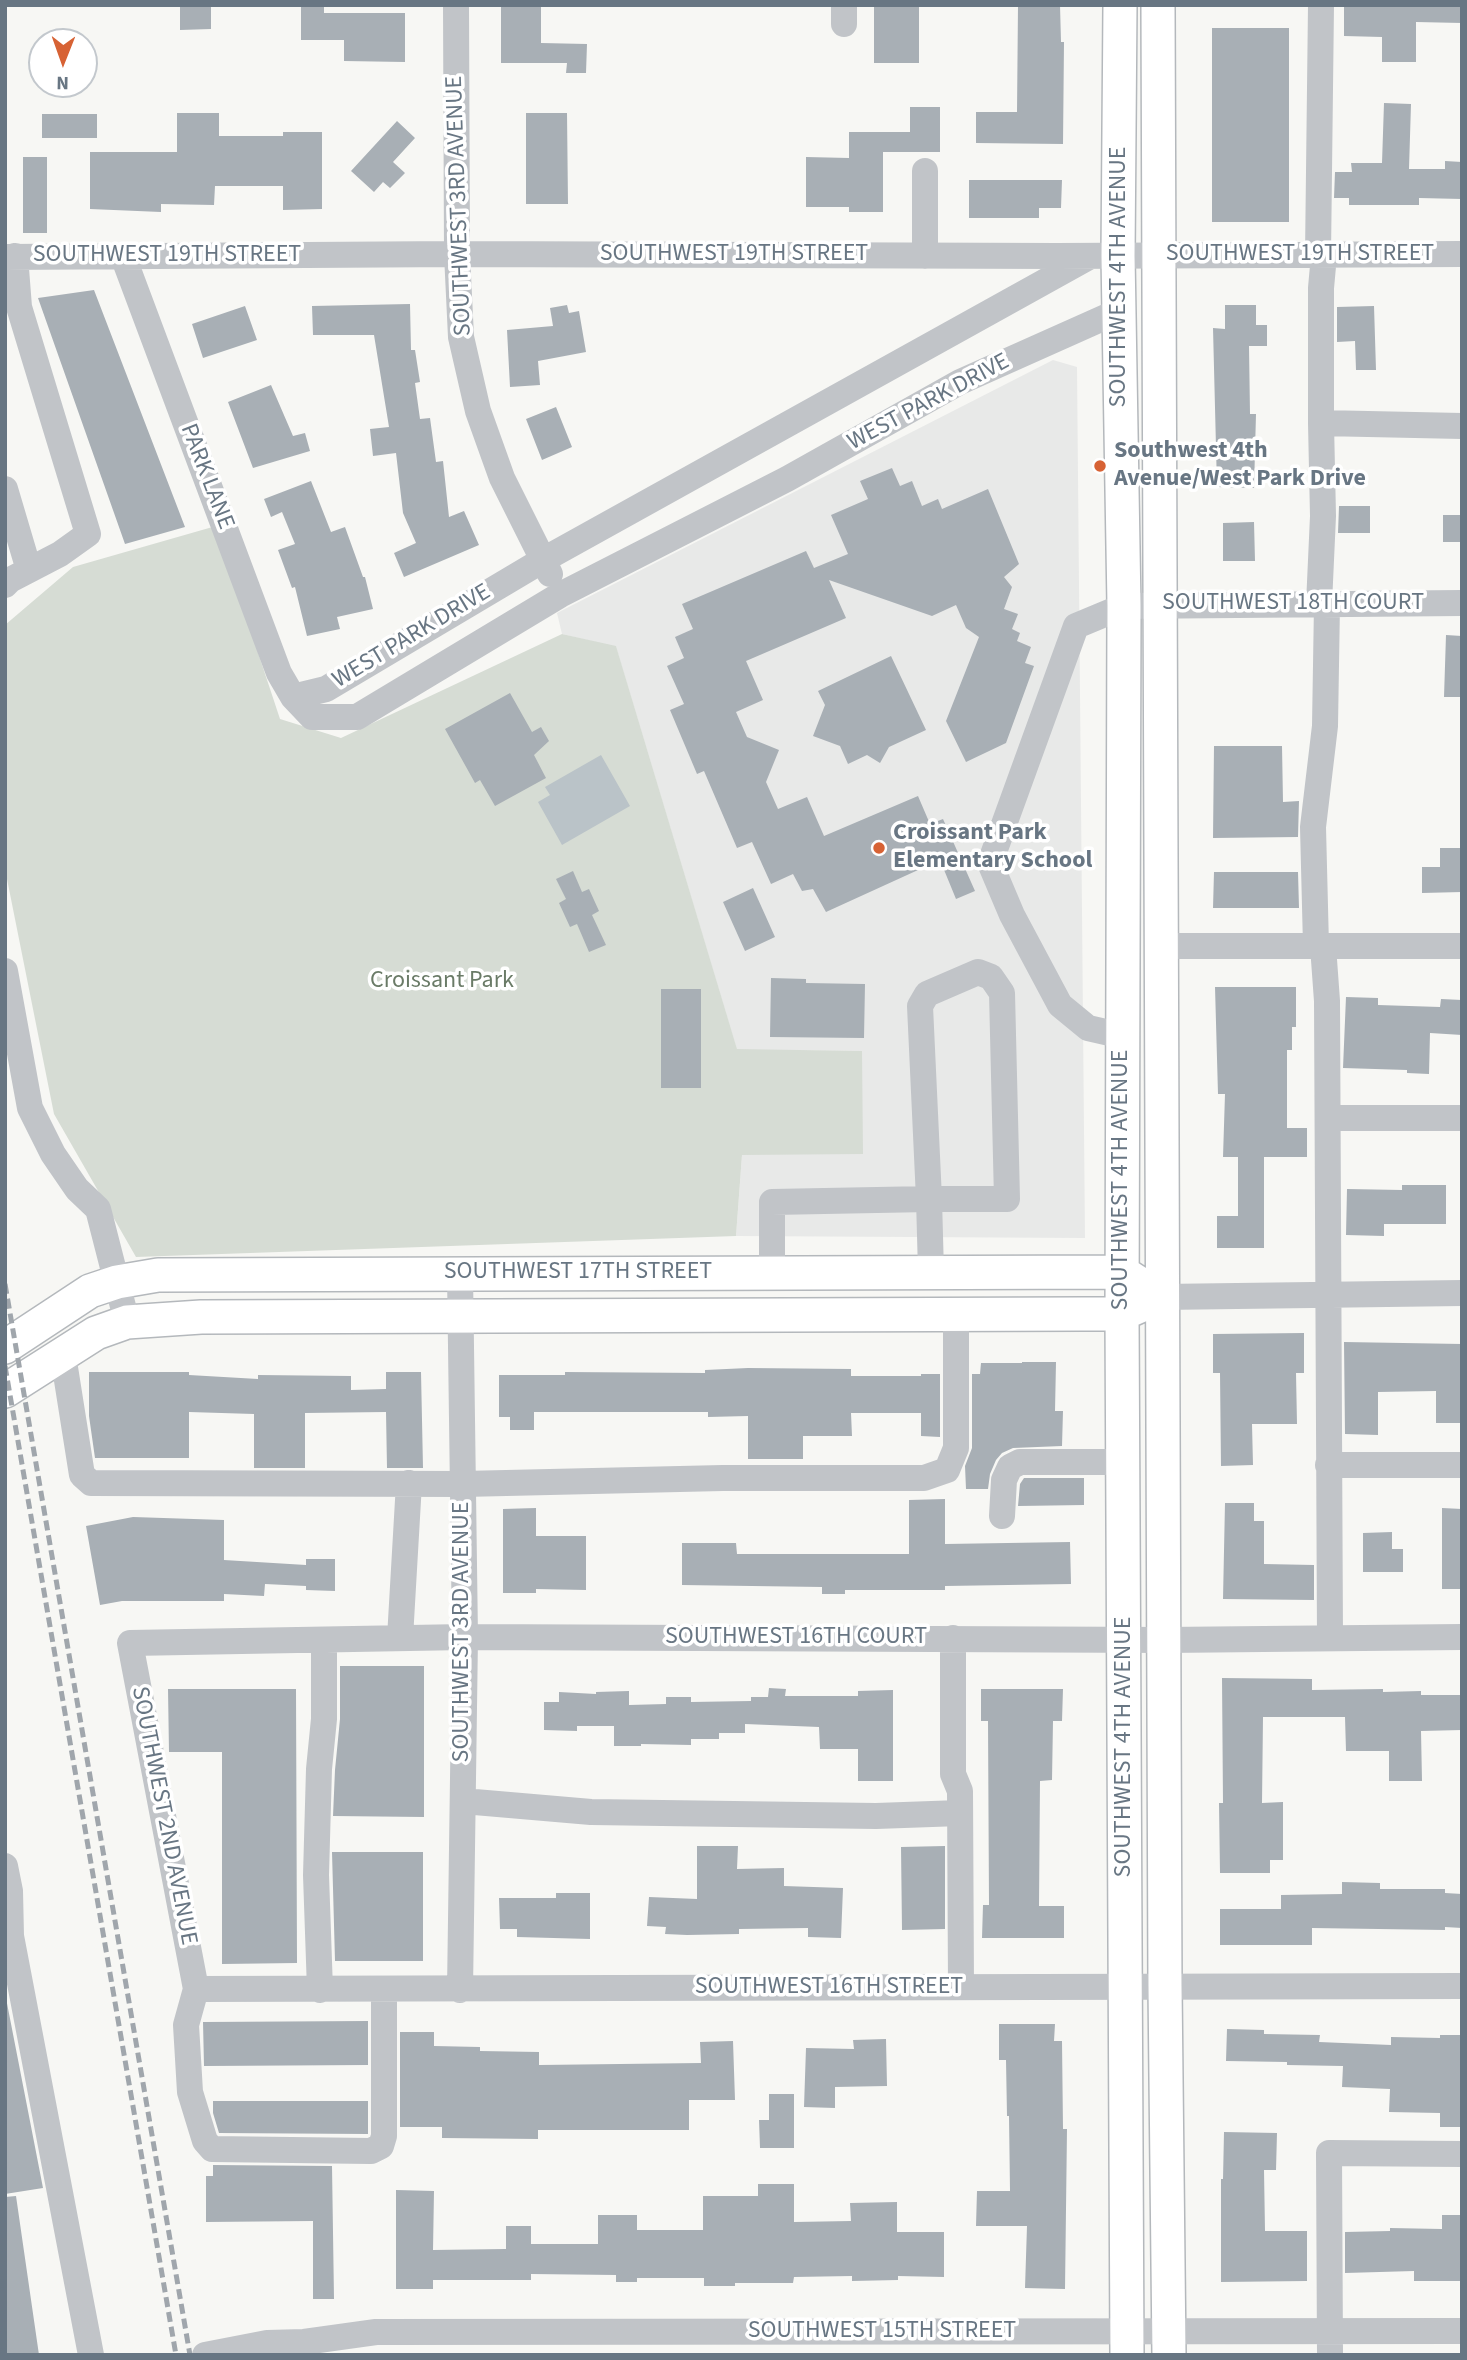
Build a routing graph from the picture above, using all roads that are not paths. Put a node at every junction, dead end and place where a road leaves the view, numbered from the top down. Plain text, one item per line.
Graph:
1 (456, 5) edge
2 (1120, 5) edge
3 (1158, 5) edge
4 (1321, 5) edge
5 (925, 171) dead end
6 (457, 254) junction
7 (1462, 254) edge
8 (1321, 255) junction
9 (123, 256) junction
10 (926, 256) junction
11 (1105, 256) junction
12 (1159, 256) junction
13 (10, 257) edge
14 (12, 310) edge
15 (1119, 311) junction
16 (1321, 423) junction
17 (1462, 426) edge
18 (5, 488) edge
19 (543, 560) junction
20 (29, 570) junction
21 (5, 585) edge
22 (560, 595) junction
23 (1462, 603) edge
24 (1323, 604) junction
25 (1159, 605) junction
26 (1124, 606) junction
27 (293, 697) junction
28 (1161, 946) junction
29 (1320, 946) junction
30 (1462, 946) edge
31 (5, 971) edge
32 (1123, 1036) junction
33 (1328, 1118) junction
34 (1462, 1118) edge
35 (929, 1199) junction
36 (931, 1272) junction
37 (1122, 1272) junction
38 (772, 1273) junction
39 (460, 1274) junction
40 (117, 1283) junction
41 (1462, 1293) edge
42 (1329, 1295) junction
43 (1162, 1297) junction
44 (1122, 1314) junction
45 (956, 1315) junction
46 (462, 1317) junction
47 (127, 1322) junction
48 (5, 1347) edge
49 (63, 1354) junction
50 (5, 1391) edge
51 (1123, 1462) junction
52 (1328, 1465) junction
53 (1462, 1465) edge
54 (410, 1483) junction
55 (463, 1484) junction
56 (1002, 1516) dead end
57 (465, 1637) junction
58 (1462, 1637) edge
59 (400, 1638) junction
60 (953, 1638) junction
61 (1330, 1638) junction
62 (1125, 1639) junction
63 (324, 1640) junction
64 (1165, 1640) junction
65 (130, 1643) joint
66 (463, 1801) junction
67 (960, 1813) junction
68 (7, 1883) edge
69 (8, 1936) edge
70 (1125, 1986) junction
71 (1165, 1986) junction
72 (1462, 1986) edge
73 (961, 1987) junction
74 (196, 1989) junction
75 (320, 1990) junction
76 (384, 1990) junction
77 (460, 1990) junction
78 (1462, 2154) edge
79 (1462, 2331) edge
80 (304, 2342) junction
81 (960, 2343) edge
82 (1169, 2343) edge
83 (1329, 2343) edge
84 (1127, 2344) edge
85 (91, 2355) edge
86 (205, 2355) edge
87 (274, 2355) edge

1 - 6 street, SOUTHWEST 3RD AVENUE
2 - 11 main road, SOUTHWEST 4TH AVENUE
3 - 12 main road, SOUTHWEST 4TH AVENUE
4 - 8 street
5 - 10 street
6 - 9 street, SOUTHWEST 19TH STREET
6 - 10 street, SOUTHWEST 19TH STREET
6 - 19 street, SOUTHWEST 3RD AVENUE
7 - 8 street, SOUTHWEST 19TH STREET
8 - 12 street, SOUTHWEST 19TH STREET
8 - 16 street
9 - 13 street, SOUTHWEST 19TH STREET
9 - 27 street, PARK LANE
10 - 11 street, SOUTHWEST 19TH STREET
11 - 12 street, SOUTHWEST 19TH STREET
11 - 15 main road, SOUTHWEST 4TH AVENUE
11 - 19 street, WEST PARK DRIVE
12 - 25 main road, SOUTHWEST 4TH AVENUE
13 - 14 street
14 - 20 street
15 - 22 street, WEST PARK DRIVE
15 - 26 main road, SOUTHWEST 4TH AVENUE
16 - 17 street
16 - 24 street
18 - 20 street
19 - 22 street, SOUTHWEST 3RD AVENUE
19 - 27 street, WEST PARK DRIVE
20 - 21 street
22 - 27 street, WEST PARK DRIVE
23 - 24 street, SOUTHWEST 18TH COURT
24 - 25 street, SOUTHWEST 18TH COURT
24 - 29 street
25 - 26 street, SOUTHWEST 18TH COURT
25 - 28 main road, SOUTHWEST 4TH AVENUE
26 - 32 main road, SOUTHWEST 4TH AVENUE
26 - 32 street
28 - 29 street
28 - 43 main road, SOUTHWEST 4TH AVENUE
29 - 30 street
29 - 33 street
31 - 40 street
32 - 37 main road, SOUTHWEST 4TH AVENUE
33 - 34 street
33 - 42 street
35 - 35 street
35 - 36 street
35 - 38 street
36 - 37 main road, SOUTHWEST 17TH STREET
36 - 38 main road, SOUTHWEST 17TH STREET
37 - 43 main road
37 - 44 main road, SOUTHWEST 4TH AVENUE
38 - 39 main road, SOUTHWEST 17TH STREET
39 - 40 main road, SOUTHWEST 17TH STREET
39 - 46 street, SOUTHWEST 3RD AVENUE
40 - 47 street
40 - 48 main road, SOUTHWEST 17TH STREET
41 - 42 street, SOUTHWEST 17TH STREET
42 - 43 street, SOUTHWEST 17TH STREET
42 - 52 street
43 - 44 main road, SOUTHWEST 17TH STREET
43 - 64 main road, SOUTHWEST 4TH AVENUE
44 - 45 main road, SOUTHWEST 17TH STREET
44 - 51 main road, SOUTHWEST 4TH AVENUE
45 - 46 main road, SOUTHWEST 17TH STREET
45 - 55 street
46 - 47 main road, SOUTHWEST 17TH STREET
46 - 55 street, SOUTHWEST 3RD AVENUE
47 - 49 main road, SOUTHWEST 17TH STREET
49 - 50 main road, SOUTHWEST 17TH STREET
49 - 54 street
51 - 56 street
51 - 62 main road, SOUTHWEST 4TH AVENUE
52 - 53 street
52 - 61 street
54 - 55 street
54 - 59 street
55 - 57 street, SOUTHWEST 3RD AVENUE
57 - 59 street, SOUTHWEST 16TH COURT
57 - 60 street, SOUTHWEST 16TH COURT
57 - 66 street, SOUTHWEST 3RD AVENUE
58 - 61 street, SOUTHWEST 16TH COURT
59 - 63 street, SOUTHWEST 16TH COURT
60 - 62 street, SOUTHWEST 16TH COURT
60 - 67 street
61 - 64 street, SOUTHWEST 16TH COURT
62 - 64 street, SOUTHWEST 16TH COURT
62 - 70 main road, SOUTHWEST 4TH AVENUE
63 - 65 street, SOUTHWEST 16TH COURT
63 - 75 street
64 - 71 main road, SOUTHWEST 4TH AVENUE
65 - 74 street, SOUTHWEST 2ND AVENUE
66 - 67 street
66 - 77 street, SOUTHWEST 3RD AVENUE
67 - 73 street
68 - 69 street
69 - 85 street
70 - 71 street, SOUTHWEST 16TH STREET
70 - 73 street, SOUTHWEST 16TH STREET
70 - 84 main road, SOUTHWEST 4TH AVENUE
71 - 72 street, SOUTHWEST 16TH STREET
71 - 82 main road, SOUTHWEST 4TH AVENUE
73 - 77 street, SOUTHWEST 16TH STREET
74 - 75 street, SOUTHWEST 16TH STREET
74 - 76 street
75 - 76 street, SOUTHWEST 16TH STREET
76 - 77 street, SOUTHWEST 16TH STREET
78 - 83 street
79 - 83 street, SOUTHWEST 15TH STREET
80 - 81 street, SOUTHWEST 15TH STREET
80 - 86 street, SOUTHWEST 15TH STREET
80 - 87 street, SOUTHWEST 15TH STREET
81 - 84 street, SOUTHWEST 15TH STREET
82 - 83 street, SOUTHWEST 15TH STREET
82 - 84 street, SOUTHWEST 15TH STREET

